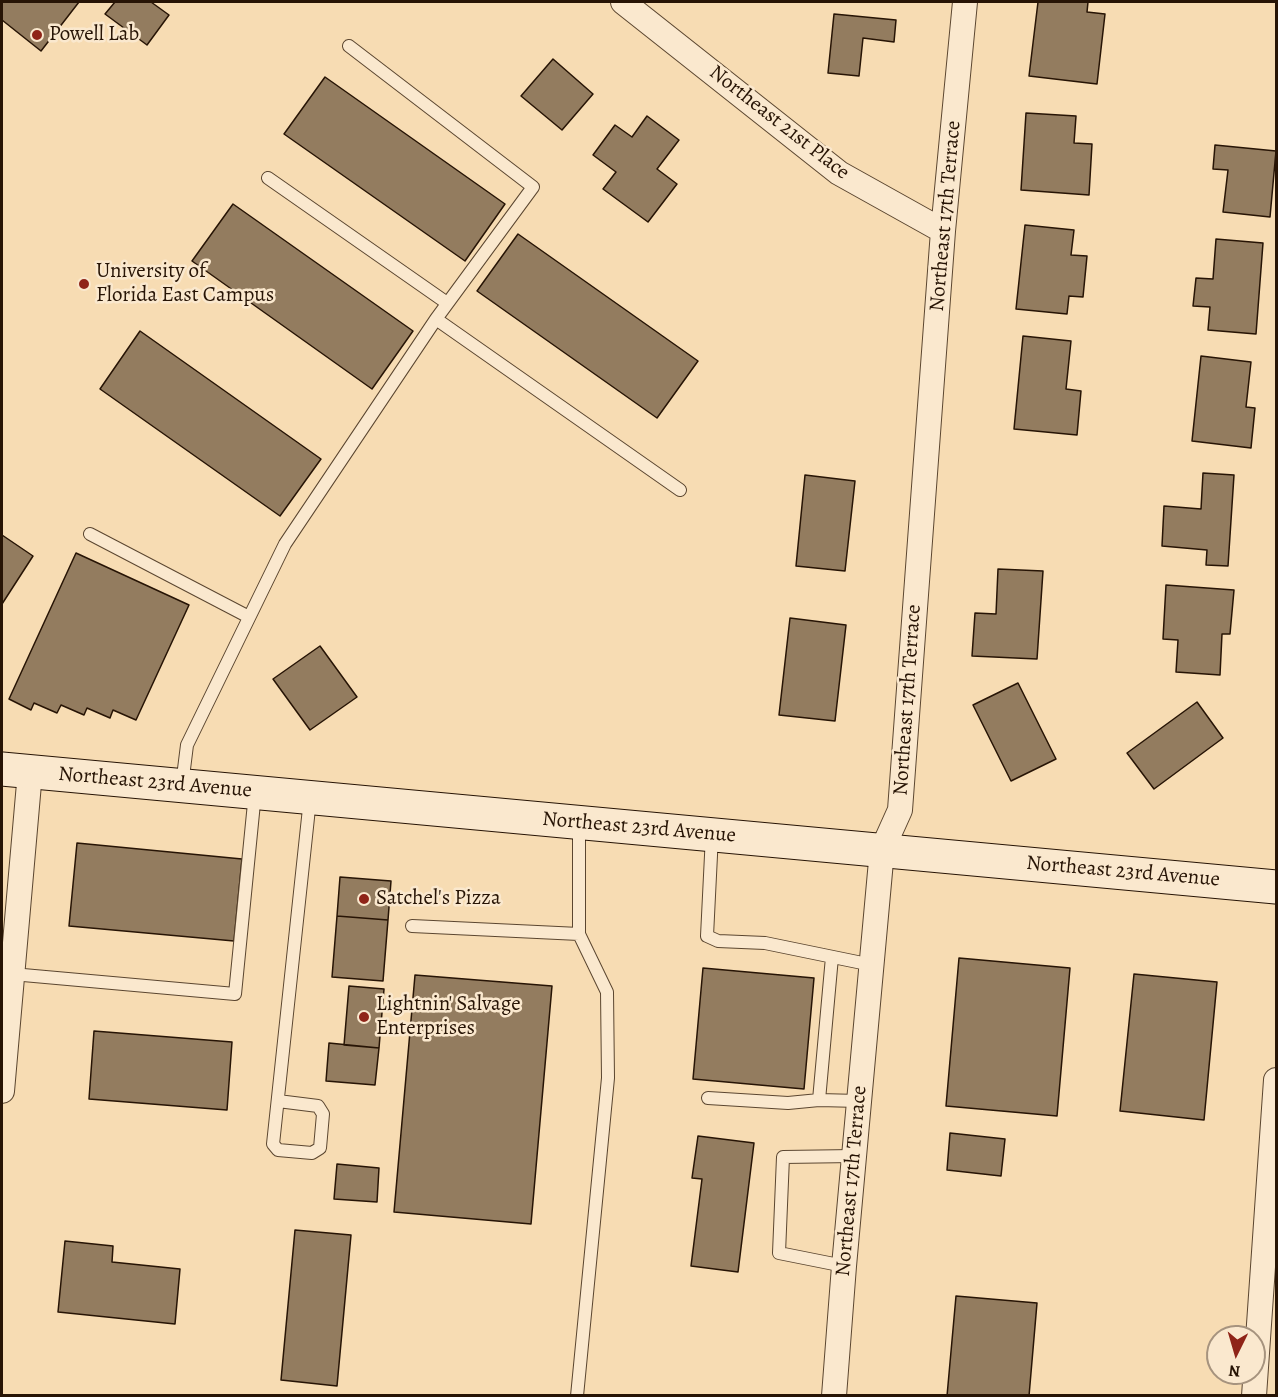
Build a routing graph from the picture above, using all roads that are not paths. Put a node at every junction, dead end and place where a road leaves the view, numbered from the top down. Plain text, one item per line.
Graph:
1 (623, 2) edge
2 (965, 2) edge
3 (349, 46) dead end
4 (268, 178) dead end
5 (944, 231) junction
6 (447, 303) junction
7 (435, 319) junction
8 (680, 490) dead end
9 (90, 534) dead end
10 (249, 617) junction
11 (16, 770) edge
12 (182, 785) junction
13 (255, 792) junction
14 (311, 798) junction
15 (579, 822) junction
16 (712, 834) junction
17 (882, 850) junction
18 (1276, 886) edge
19 (412, 926) dead end
20 (579, 934) junction
21 (832, 957) junction
22 (872, 965) junction
23 (12, 974) junction
24 (1276, 1080) edge
25 (2, 1092) edge
26 (708, 1098) dead end
27 (819, 1100) junction
28 (278, 1101) junction
29 (859, 1101) junction
30 (854, 1156) junction
31 (844, 1266) junction
32 (577, 1395) edge
33 (834, 1395) edge
34 (1254, 1395) edge

1 - 5 street, Northeast 21st Place
2 - 5 street, Northeast 17th Terrace
3 - 6 lane
4 - 6 lane
5 - 17 street, Northeast 17th Terrace
6 - 7 lane
7 - 8 lane
7 - 10 lane
9 - 10 lane
10 - 12 lane
11 - 12 main road, Northeast 23rd Avenue
11 - 23 street
12 - 13 main road, Northeast 23rd Avenue
13 - 14 main road, Northeast 23rd Avenue
13 - 23 lane
14 - 15 main road, Northeast 23rd Avenue
14 - 28 lane
15 - 16 main road, Northeast 23rd Avenue
15 - 20 lane
16 - 17 main road, Northeast 23rd Avenue
16 - 21 lane
17 - 18 main road, Northeast 23rd Avenue
17 - 22 street, Northeast 17th Terrace
19 - 20 lane
20 - 32 lane
21 - 22 lane
21 - 27 lane
22 - 29 street, Northeast 17th Terrace
23 - 25 street
24 - 34 street
26 - 27 lane
27 - 29 lane
28 - 28 lane
29 - 30 street, Northeast 17th Terrace
30 - 31 street, Northeast 17th Terrace
30 - 31 lane
31 - 33 street, Northeast 17th Terrace

